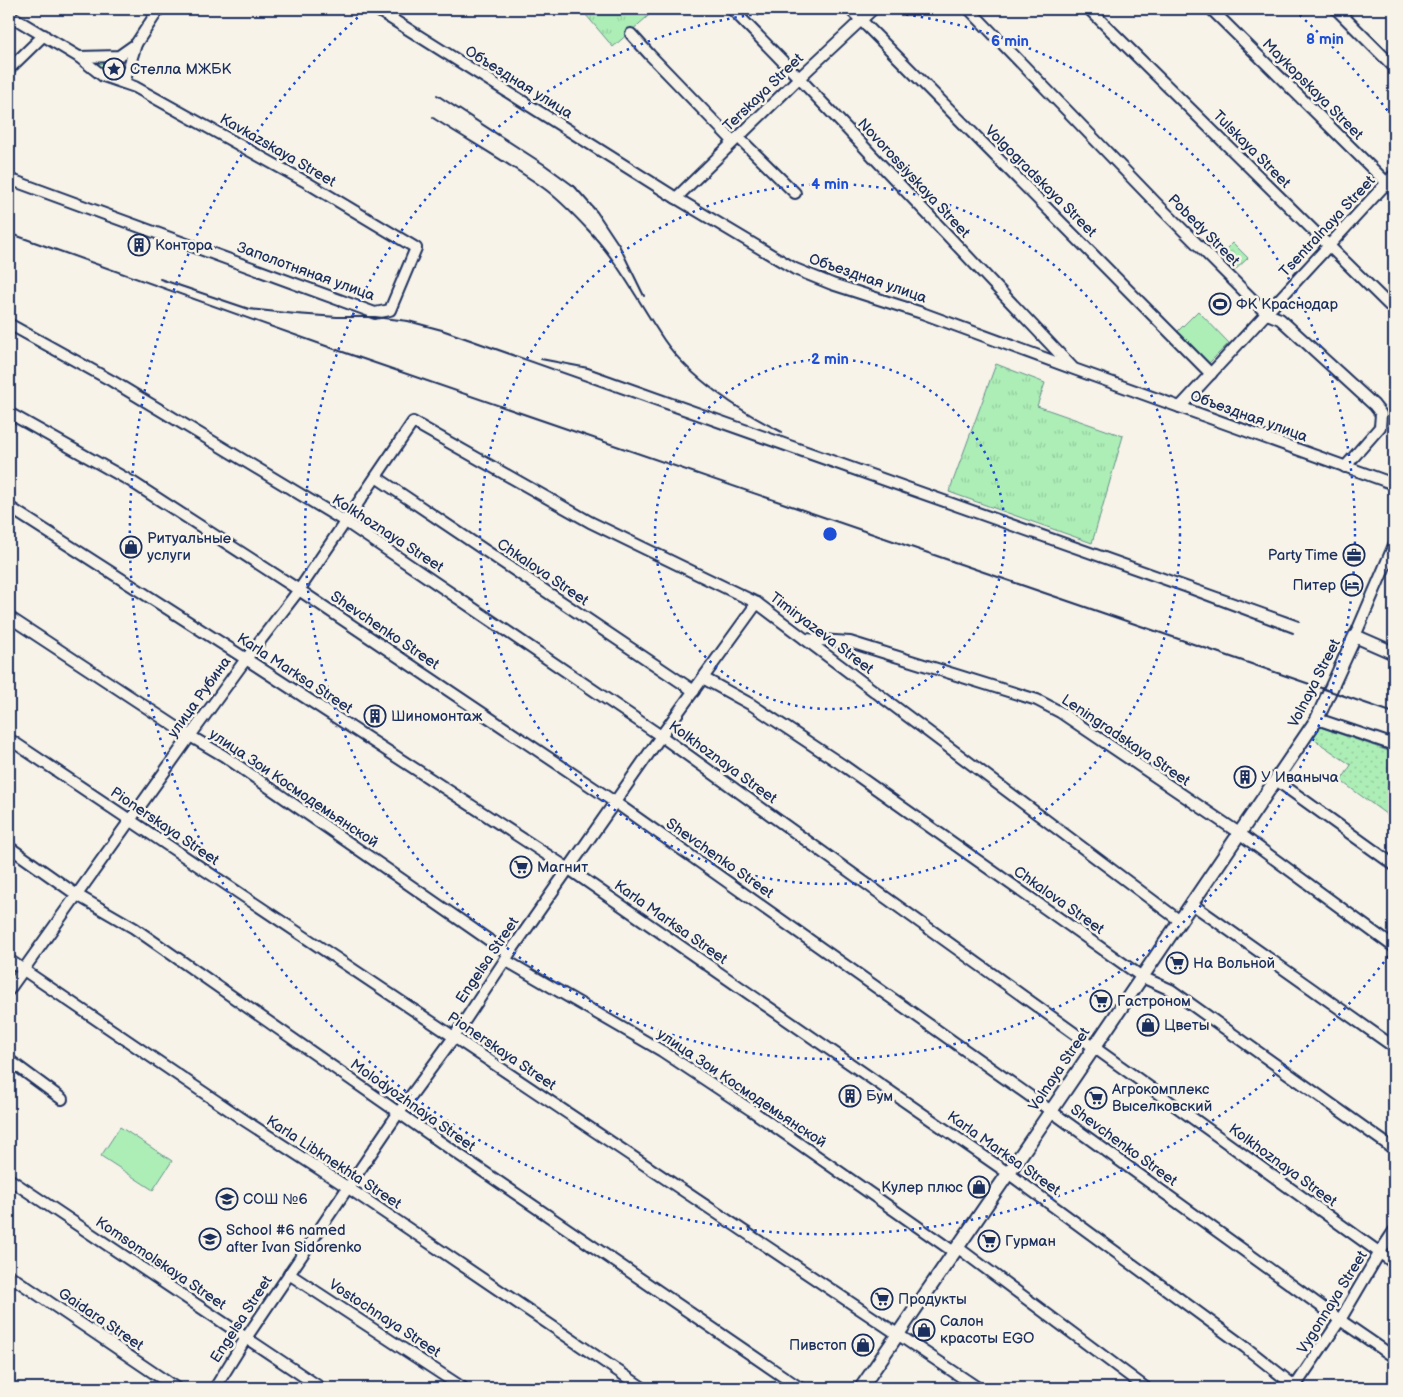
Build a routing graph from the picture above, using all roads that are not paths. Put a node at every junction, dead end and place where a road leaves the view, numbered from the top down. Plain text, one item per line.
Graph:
1 (159, 9) edge
2 (376, 9) edge
3 (732, 9) edge
4 (850, 9) edge
5 (872, 9) edge
6 (969, 9) edge
7 (1089, 9) edge
8 (1211, 9) edge
9 (1336, 9) edge
10 (9, 15) edge
11 (861, 20) junction
12 (631, 34) dead end
13 (44, 35) junction
14 (136, 44) junction
15 (79, 57) junction
16 (1394, 67) edge
17 (9, 69) edge
18 (799, 78) junction
19 (124, 83) junction
20 (736, 139) junction
21 (9, 179) edge
22 (1392, 183) edge
23 (795, 193) dead end
24 (676, 198) junction
25 (1328, 246) junction
26 (416, 248) joint
27 (1394, 310) edge
28 (1267, 314) junction
29 (9, 324) edge
30 (1074, 370) junction
31 (1210, 374) junction
32 (1180, 407) junction
33 (9, 413) edge
34 (413, 422) joint
35 (1345, 467) junction
36 (376, 477) junction
37 (1394, 484) edge
38 (9, 507) edge
39 (346, 522) junction
40 (1394, 545) edge
41 (299, 590) junction
42 (757, 603) junction
43 (9, 618) edge
44 (1355, 636) junction
45 (805, 639) junction
46 (1394, 653) edge
47 (246, 659) junction
48 (703, 678) junction
49 (694, 691) junction
50 (1317, 719) junction
51 (190, 736) junction
52 (661, 736) junction
53 (9, 739) edge
54 (1394, 745) edge
55 (1276, 780) junction
56 (616, 803) junction
57 (130, 820) junction
58 (1239, 833) junction
59 (9, 847) edge
60 (1394, 865) edge
61 (569, 869) junction
62 (77, 895) junction
63 (1192, 904) junction
64 (1180, 921) junction
65 (1394, 947) edge
66 (507, 957) junction
67 (9, 960) edge
68 (23, 970) junction
69 (1142, 977) junction
70 (9, 990) edge
71 (454, 1037) junction
72 (1094, 1047) junction
73 (1394, 1047) edge
74 (9, 1060) edge
75 (62, 1099) dead end
76 (1051, 1111) junction
77 (399, 1112) junction
78 (1394, 1149) edge
79 (1008, 1173) junction
80 (9, 1179) edge
81 (347, 1187) junction
82 (1394, 1231) edge
83 (956, 1250) junction
84 (1380, 1252) junction
85 (1394, 1263) edge
86 (289, 1274) junction
87 (9, 1275) edge
88 (1340, 1320) junction
89 (898, 1335) junction
90 (246, 1338) junction
91 (1394, 1358) edge
92 (176, 1388) edge
93 (215, 1388) edge
94 (321, 1388) edge
95 (463, 1388) edge
96 (643, 1388) edge
97 (800, 1388) edge
98 (860, 1388) edge
99 (978, 1388) edge
100 (1146, 1388) edge
101 (1296, 1388) edge

1 - 14 street
2 - 24 street, Объездная улица
3 - 18 street, Novorossiyskaya Street
4 - 11 street, Volgogradskaya Street
5 - 11 street, Terskaya Street
6 - 28 street, Pobedy Street
7 - 25 street, Tulskaya Street
8 - 22 street, Maykopskaya Street
9 - 16 street
10 - 13 street, Kavkazskaya Street
11 - 18 street, Terskaya Street
11 - 31 street, Volgogradskaya Street
12 - 20 street
13 - 15 street, Kavkazskaya Street
13 - 17 street
14 - 15 street
14 - 19 street
15 - 19 street, Kavkazskaya Street
18 - 20 street, Terskaya Street
18 - 30 street, Novorossiyskaya Street
19 - 26 street, Kavkazskaya Street
20 - 23 street
20 - 24 street, Terskaya Street
21 - 26 street, Заполотняная улица
22 - 25 street, Tsentralnaya Street
24 - 30 street, Объездная улица
25 - 27 street, Tulskaya Street
25 - 28 street, Tsentralnaya Street
28 - 31 street, Tsentralnaya Street
28 - 35 street, Pobedy Street
29 - 39 street, Kolkhoznaya Street
30 - 32 street, Объездная улица
31 - 32 street, Tsentralnaya Street
32 - 35 street, Объездная улица
33 - 41 street, Shevchenko Street
34 - 36 street, улица Рубина
34 - 42 street, Timiryazeva Street
35 - 37 street, Объездная улица
36 - 39 street, улица Рубина
36 - 49 street, Chkalova Street
38 - 47 street, Karla Marksa Street
39 - 41 street, улица Рубина
39 - 52 street, Kolkhoznaya Street
40 - 44 street, Volnaya Street
41 - 47 street, улица Рубина
41 - 56 street, Shevchenko Street
42 - 45 street, Timiryazeva Street
42 - 48 street, Engelsa Street
43 - 51 street, улица Зои Космодемьянской
44 - 46 main road, Volnaya Street
44 - 50 main road, Volnaya Street
45 - 58 street, Leningradskaya Street
45 - 64 street, Timiryazeva Street
47 - 51 street, улица Рубина
47 - 61 street, Karla Marksa Street
48 - 49 street, Engelsa Street
48 - 69 street, Chkalova Street
49 - 52 street, Engelsa Street
50 - 54 street
50 - 55 main road, Volnaya Street
51 - 57 street, улица Рубина
51 - 66 street, улица Зои Космодемьянской
52 - 56 street, Engelsa Street
52 - 72 street, Kolkhoznaya Street
53 - 57 street, Pionerskaya Street
55 - 58 main road, Volnaya Street
55 - 60 street
56 - 61 street, Engelsa Street
56 - 76 street, Shevchenko Street
57 - 62 street, улица Рубина
57 - 71 street, Pionerskaya Street
58 - 63 main road, Volnaya Street
58 - 65 street, Leningradskaya Street
59 - 62 street, Molodyozhnaya Street
61 - 66 street, Engelsa Street
61 - 79 street, Karla Marksa Street
62 - 68 street, улица Рубина
62 - 77 street, Molodyozhnaya Street
63 - 64 main road, Volnaya Street
63 - 73 street
64 - 69 main road, Volnaya Street
66 - 71 street, Engelsa Street
66 - 83 street, улица Зои Космодемьянской
67 - 68 street, Karla Libknekhta Street
68 - 70 street, улица Рубина
68 - 81 street, Karla Libknekhta Street
69 - 72 main road, Volnaya Street
69 - 78 street, Chkalova Street
71 - 77 street, Engelsa Street
71 - 89 street, Pionerskaya Street
72 - 76 main road, Volnaya Street
72 - 84 street, Kolkhoznaya Street
74 - 75 street
76 - 79 main road, Volnaya Street
76 - 88 street, Shevchenko Street
77 - 81 street, Engelsa Street
77 - 97 street, Molodyozhnaya Street
79 - 83 main road, Volnaya Street
79 - 101 street, Karla Marksa Street
80 - 90 street, Komsomolskaya Street
81 - 86 street, Engelsa Street
81 - 96 street, Karla Libknekhta Street
82 - 84 street, Vygonnaya Street
83 - 89 main road, Volnaya Street
83 - 100 street, улица Зои Космодемьянской
84 - 85 street, Kolkhoznaya Street
84 - 88 street, Vygonnaya Street
86 - 90 street, Engelsa Street
86 - 95 street, Vostochnaya Street
87 - 92 street, Gaidara Street
88 - 91 street, Shevchenko Street
88 - 101 street, Vygonnaya Street
89 - 98 main road, Volnaya Street
89 - 99 street, Pionerskaya Street
90 - 93 street, Engelsa Street
90 - 94 street, Komsomolskaya Street

